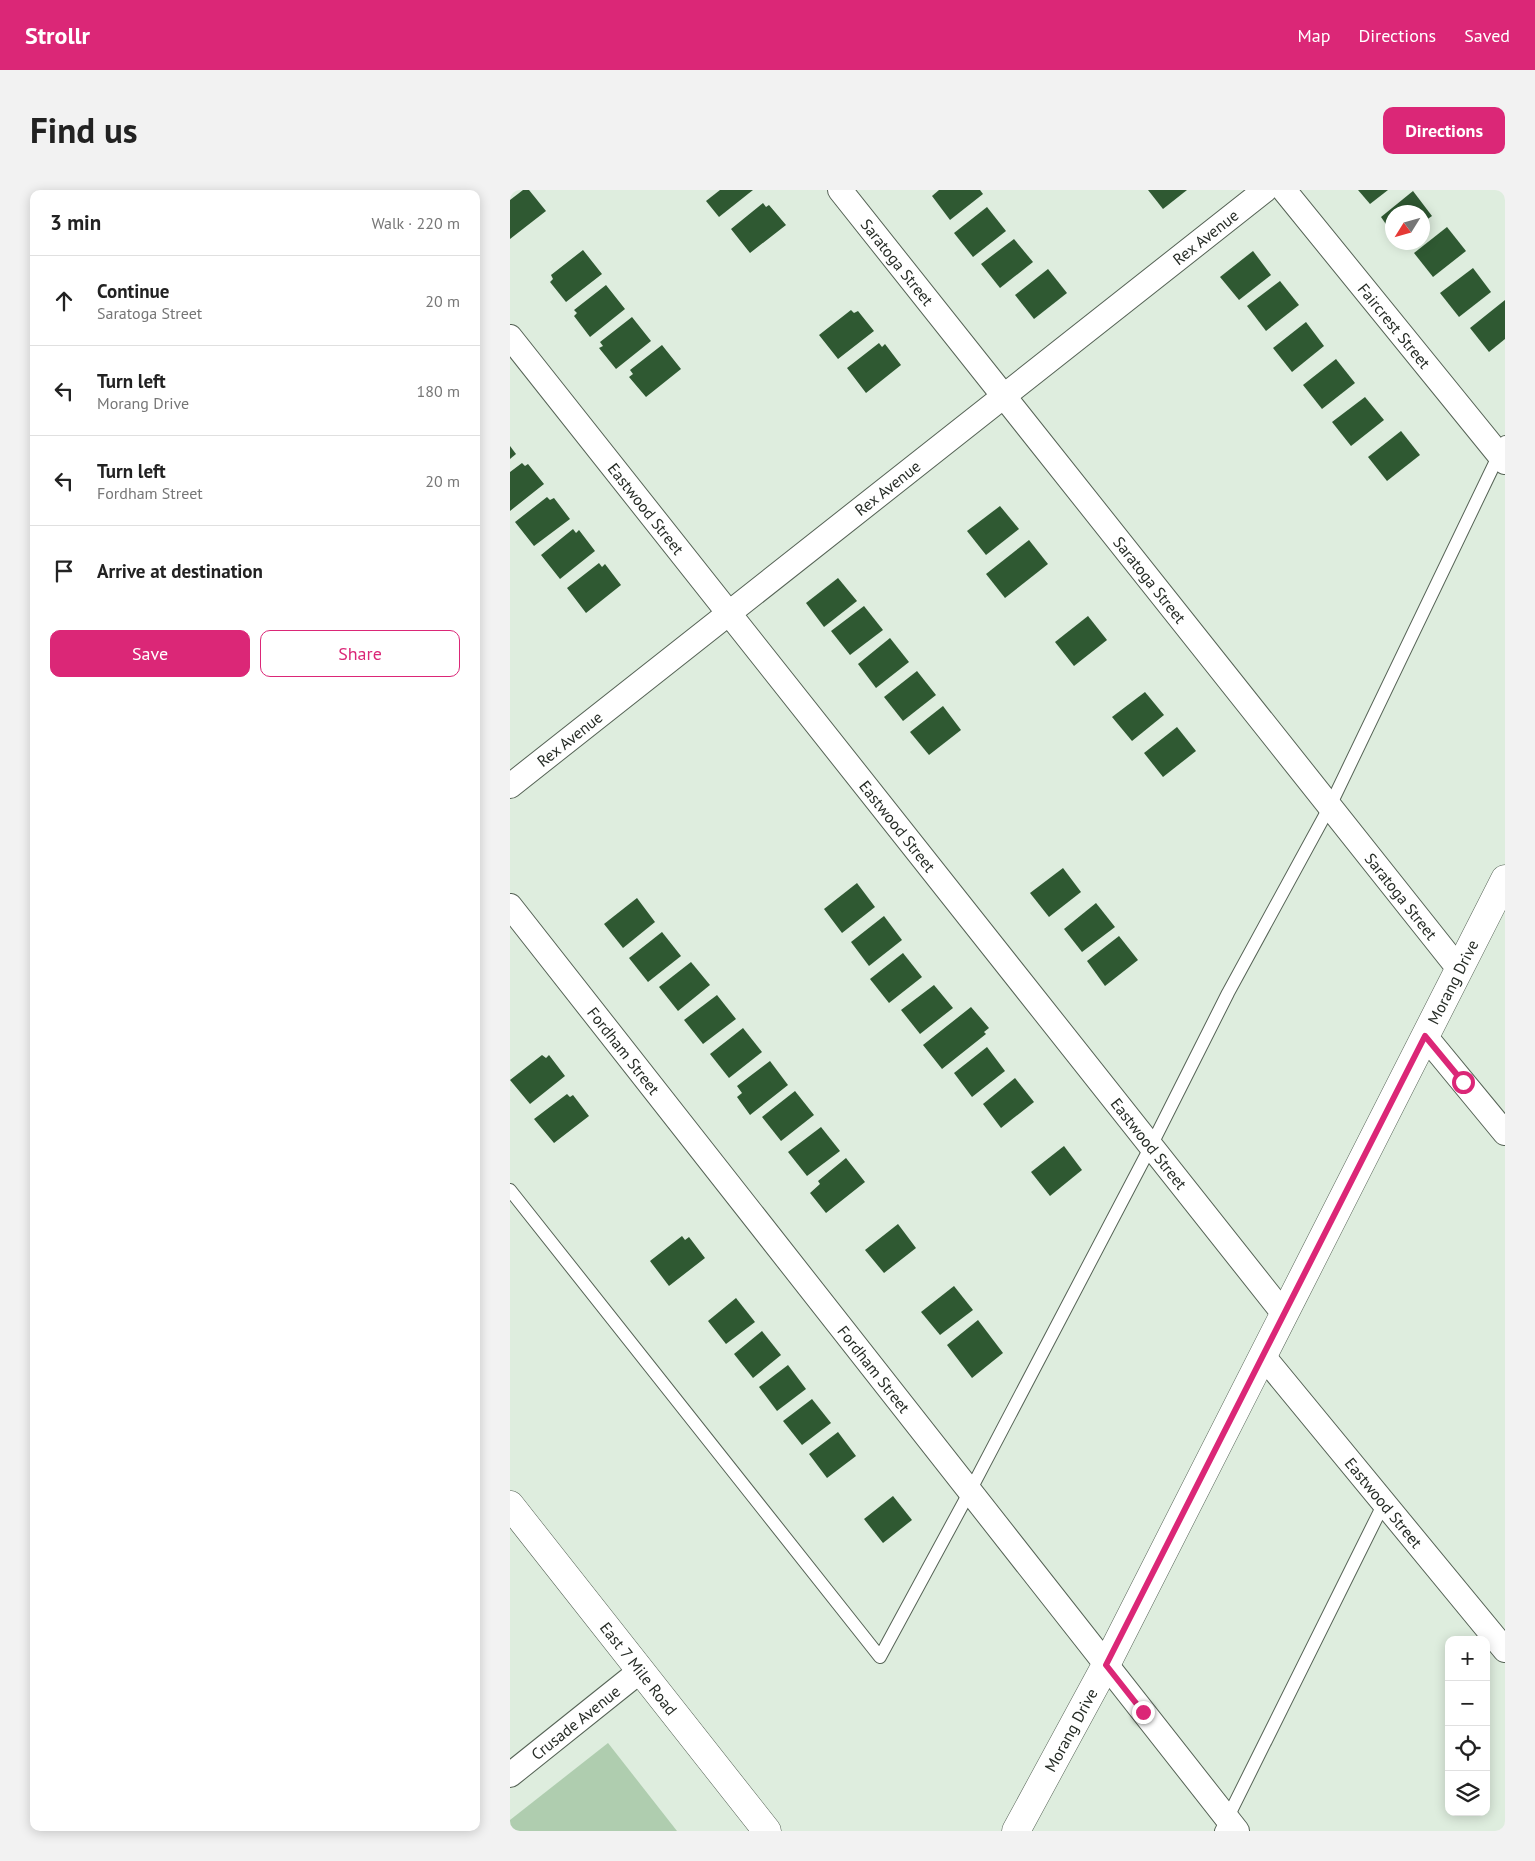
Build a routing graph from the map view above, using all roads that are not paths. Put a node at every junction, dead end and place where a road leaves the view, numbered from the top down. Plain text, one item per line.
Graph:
1 (840, 190) edge
2 (1265, 190) edge
3 (1284, 190) edge
4 (510, 338) edge
5 (1003, 398) junction
6 (1503, 453) edge
7 (728, 614) junction
8 (510, 786) edge
9 (1330, 806) junction
10 (1505, 879) edge
11 (510, 906) edge
12 (1459, 969) junction
13 (1425, 1036) junction
14 (1505, 1133) edge
15 (1151, 1146) junction
16 (510, 1190) edge
17 (1284, 1314) junction
18 (1263, 1356) junction
19 (970, 1491) junction
20 (1384, 1503) junction
21 (510, 1505) edge
22 (1505, 1650) edge
23 (1106, 1665) junction
24 (640, 1671) junction
25 (510, 1775) edge
26 (1229, 1827) edge
27 (766, 1831) edge
28 (1016, 1831) edge

1 - 5 street, Saratoga Street
2 - 5 street, Rex Avenue
3 - 6 street, Faircrest Street
4 - 7 street, Eastwood Street
5 - 7 street, Rex Avenue
5 - 9 street, Saratoga Street
6 - 9 lane
7 - 8 street, Rex Avenue
7 - 15 street, Eastwood Street
9 - 12 street, Saratoga Street
9 - 15 lane
10 - 12 street, Morang Drive
11 - 19 street, Fordham Street
12 - 13 street, Morang Drive
13 - 14 street
13 - 17 street, Morang Drive
15 - 17 street, Eastwood Street
15 - 19 lane
16 - 19 lane
17 - 18 street, Morang Drive
18 - 20 street, Eastwood Street
18 - 23 street, Morang Drive
19 - 23 street, Fordham Street
20 - 22 street, Eastwood Street
20 - 26 lane
21 - 24 street, East 7 Mile Road
23 - 26 street, Fordham Street
23 - 28 street, Morang Drive
24 - 25 street, Crusade Avenue
24 - 27 street, East 7 Mile Road

